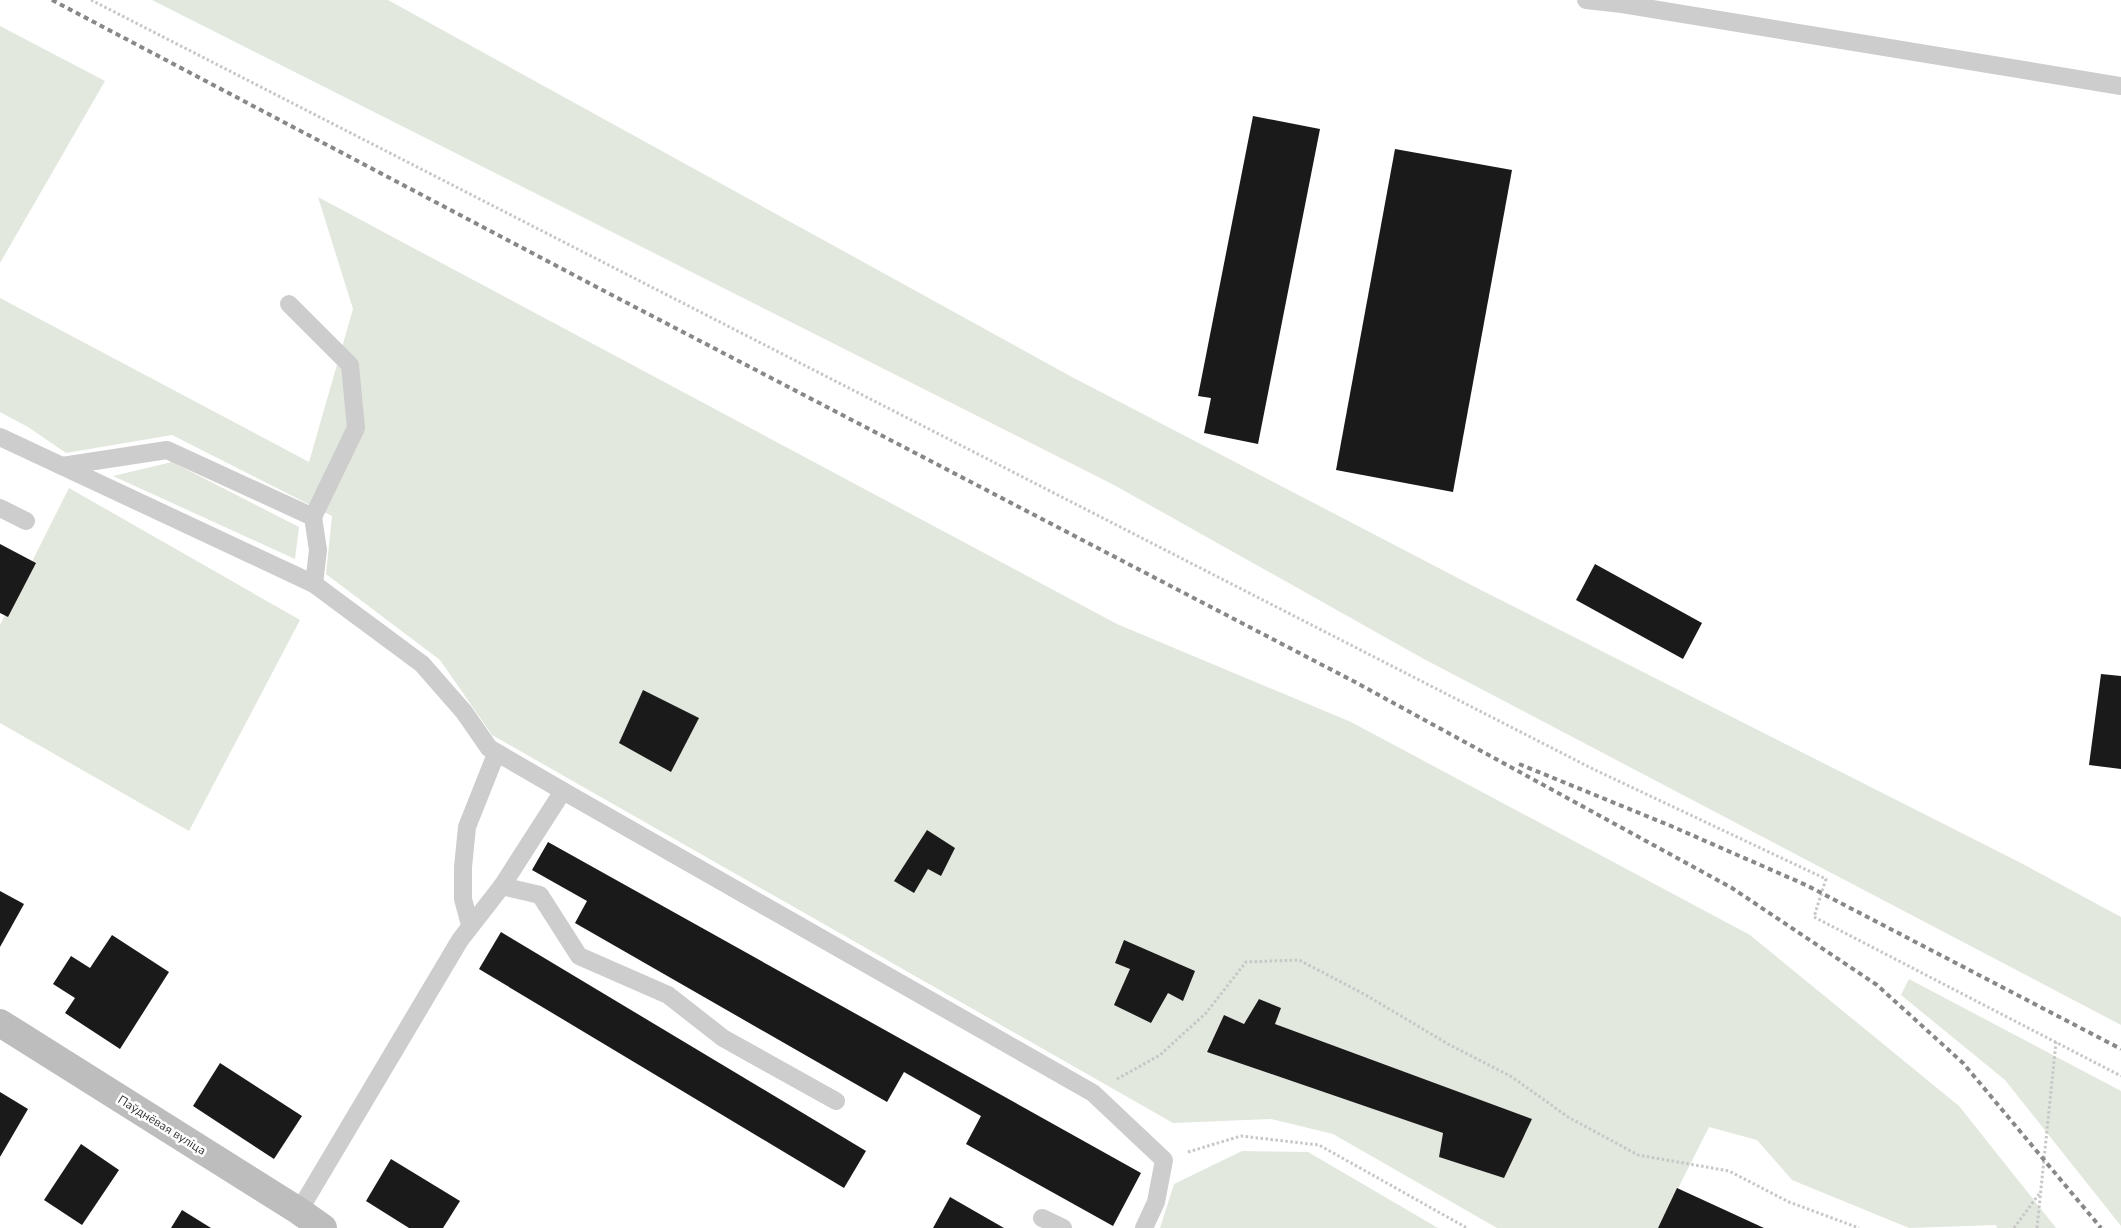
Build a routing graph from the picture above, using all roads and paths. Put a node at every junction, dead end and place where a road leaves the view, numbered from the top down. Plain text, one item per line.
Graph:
1 (91, 0) edge
2 (1586, 0) edge
3 (2121, 86) edge
4 (289, 304) dead end
5 (0, 437) edge
6 (62, 466) junction
7 (0, 508) edge
8 (313, 517) junction
9 (26, 521) dead end
10 (314, 584) junction
11 (496, 754) junction
12 (563, 791) junction
13 (502, 886) junction
14 (470, 925) junction
15 (0, 1023) edge
16 (2056, 1042) junction
17 (2121, 1076) edge
18 (1092, 1093) junction
19 (836, 1101) dead end
20 (1164, 1160) junction
21 (2040, 1193) junction
22 (299, 1211) junction
23 (1042, 1218) dead end
24 (323, 1228) edge
25 (1063, 1228) edge
26 (1144, 1228) edge
27 (1467, 1228) edge
28 (1859, 1228) edge
29 (2014, 1228) edge
30 (2037, 1228) edge

1 - 16 path
2 - 3 lane
4 - 8 lane
5 - 6 lane
6 - 8 lane
6 - 10 lane
7 - 9 lane
8 - 10 lane
10 - 11 lane
11 - 12 lane
11 - 14 lane
12 - 13 lane
12 - 18 lane
13 - 14 lane
13 - 19 lane
14 - 22 lane
15 - 22 street, Паўднёвая вуліца
16 - 17 path
16 - 21 path
18 - 20 lane
18 - 28 path
20 - 26 lane
20 - 27 path
21 - 29 path
21 - 30 path
22 - 24 street, Паўднёвая вуліца
23 - 25 lane

